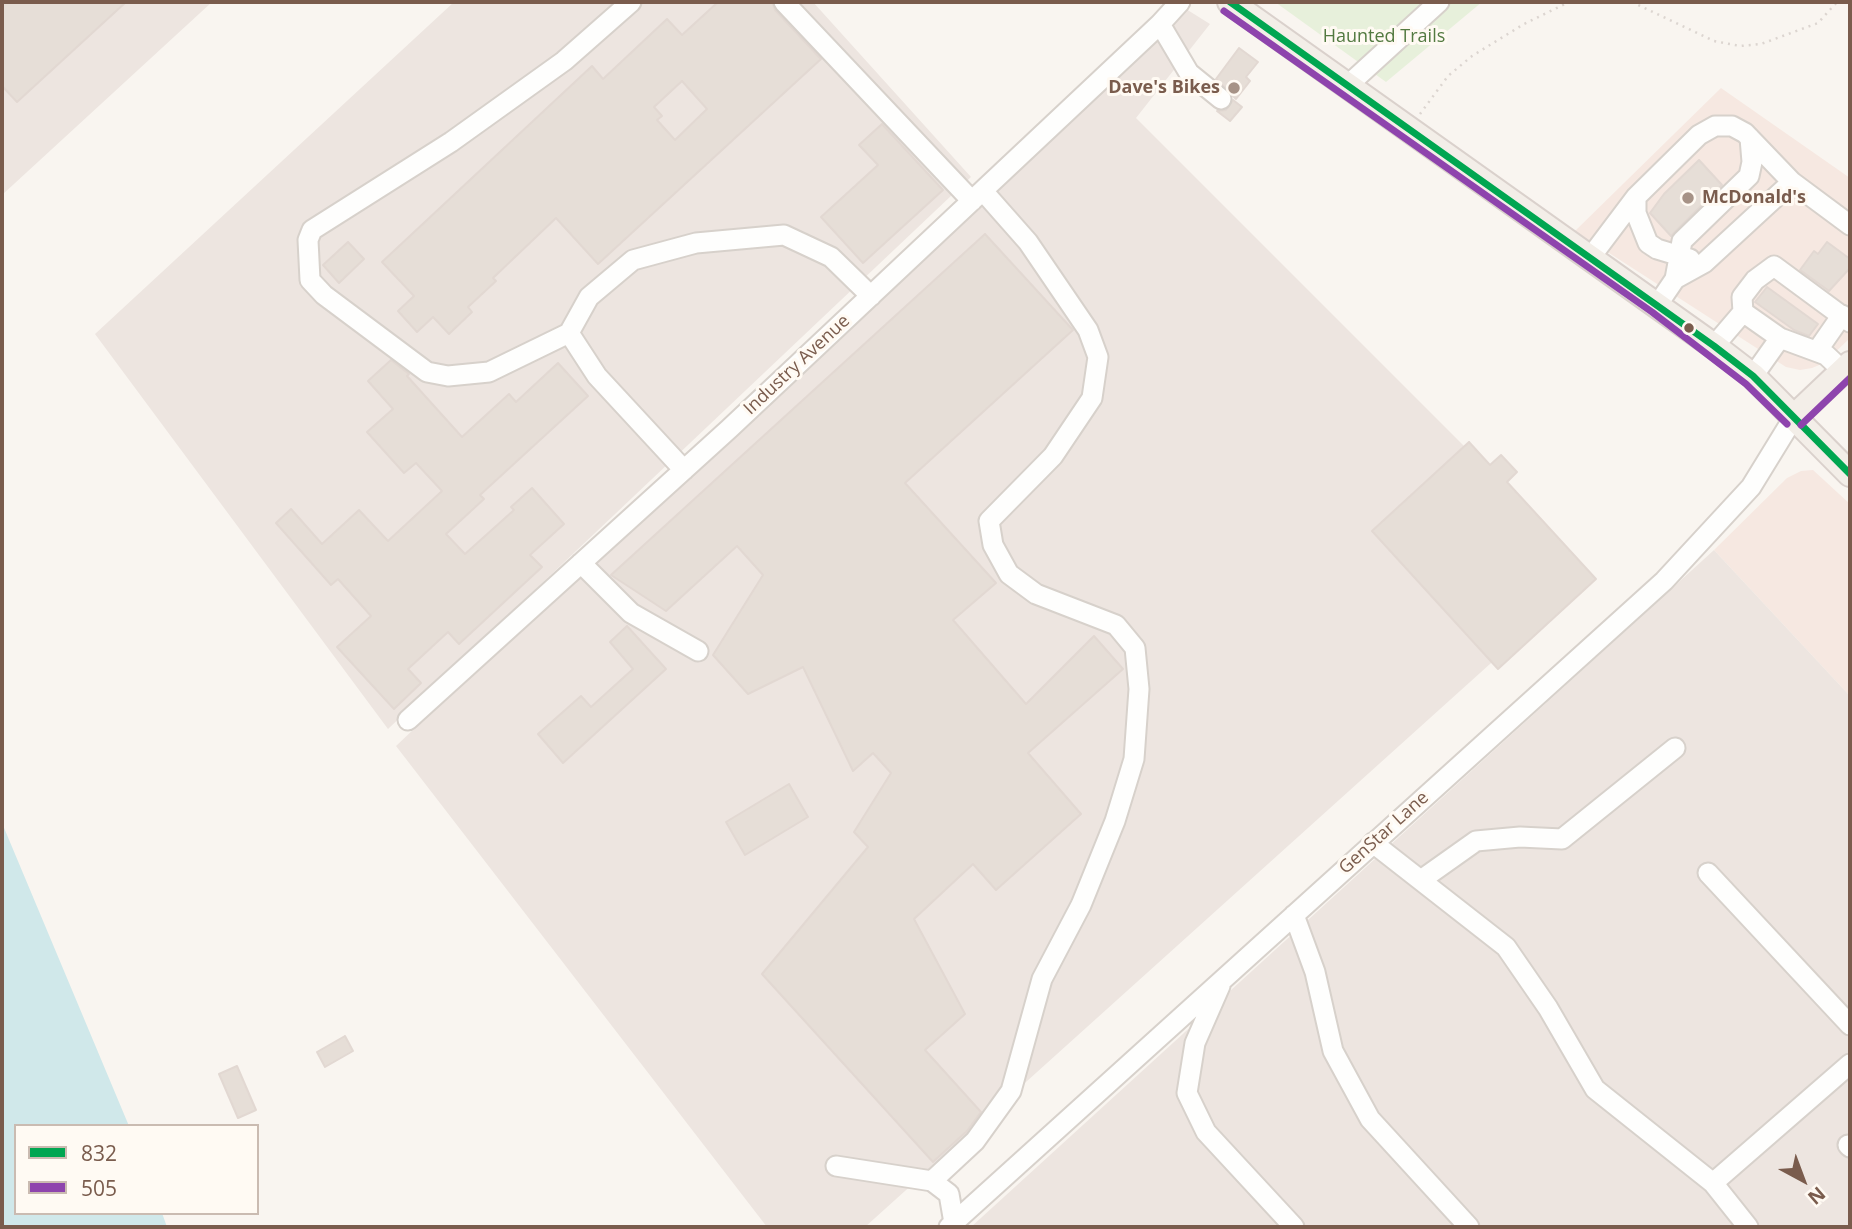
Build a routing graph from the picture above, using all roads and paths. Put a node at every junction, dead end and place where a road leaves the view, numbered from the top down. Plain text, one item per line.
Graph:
1 (631, 2) edge
2 (784, 2) edge
3 (1180, 2) edge
4 (1230, 2) edge
5 (1439, 2) edge
6 (1569, 2) edge
7 (1632, 2) edge
8 (1837, 2) edge
9 (1160, 24) junction
10 (1347, 86) junction
11 (1221, 99) dead end
12 (1420, 114) dead end
13 (1749, 138) junction
14 (1792, 182) junction
15 (977, 196) junction
16 (1636, 197) junction
17 (1850, 225) edge
18 (1678, 256) junction
19 (1590, 258) junction
20 (1703, 263) junction
21 (1675, 279) junction
22 (871, 296) junction
23 (1657, 304) junction
24 (1744, 312) junction
25 (1846, 318) edge
26 (569, 332) junction
27 (1780, 338) junction
28 (1714, 346) junction
29 (1817, 351) junction
30 (1847, 368) edge
31 (1753, 376) junction
32 (1794, 417) junction
33 (684, 470) junction
34 (1850, 474) edge
35 (581, 563) junction
36 (698, 651) dead end
37 (408, 720) dead end
38 (1675, 748) dead end
39 (1373, 843) junction
40 (1708, 873) dead end
41 (1421, 880) junction
42 (1294, 915) junction
43 (1223, 978) junction
44 (1850, 1025) edge
45 (1850, 1064) edge
46 (836, 1166) dead end
47 (932, 1181) junction
48 (1713, 1183) junction
49 (952, 1225) edge
50 (1294, 1227) edge
51 (1469, 1227) edge
52 (1748, 1227) edge

1 - 26 street
2 - 15 street
3 - 9 street, Industry Avenue
4 - 10 main road
5 - 10 street
6 - 12 path
7 - 8 path
9 - 11 street
9 - 15 street, Industry Avenue
10 - 19 main road
13 - 14 street
13 - 16 street
13 - 18 street
14 - 17 street
14 - 20 street
15 - 22 street, Industry Avenue
15 - 47 street
16 - 18 street
16 - 19 street
18 - 20 street
18 - 21 street
19 - 23 main road
20 - 21 street
21 - 23 street
22 - 26 street
22 - 33 street, Industry Avenue
23 - 28 main road
24 - 25 street
24 - 27 street
24 - 28 street
25 - 29 street
26 - 33 street
27 - 29 street
27 - 31 street
28 - 31 main road
29 - 30 street
30 - 32 main road
31 - 32 main road
32 - 34 main road
32 - 39 street, GenStar Lane
33 - 35 street, Industry Avenue
35 - 36 street
35 - 37 street, Industry Avenue
38 - 41 street
39 - 41 street
39 - 42 street, GenStar Lane
40 - 44 street
41 - 48 street
42 - 43 street, GenStar Lane
42 - 51 street
43 - 49 street, GenStar Lane
43 - 50 street
45 - 48 street
46 - 47 street
47 - 49 street
48 - 52 street

